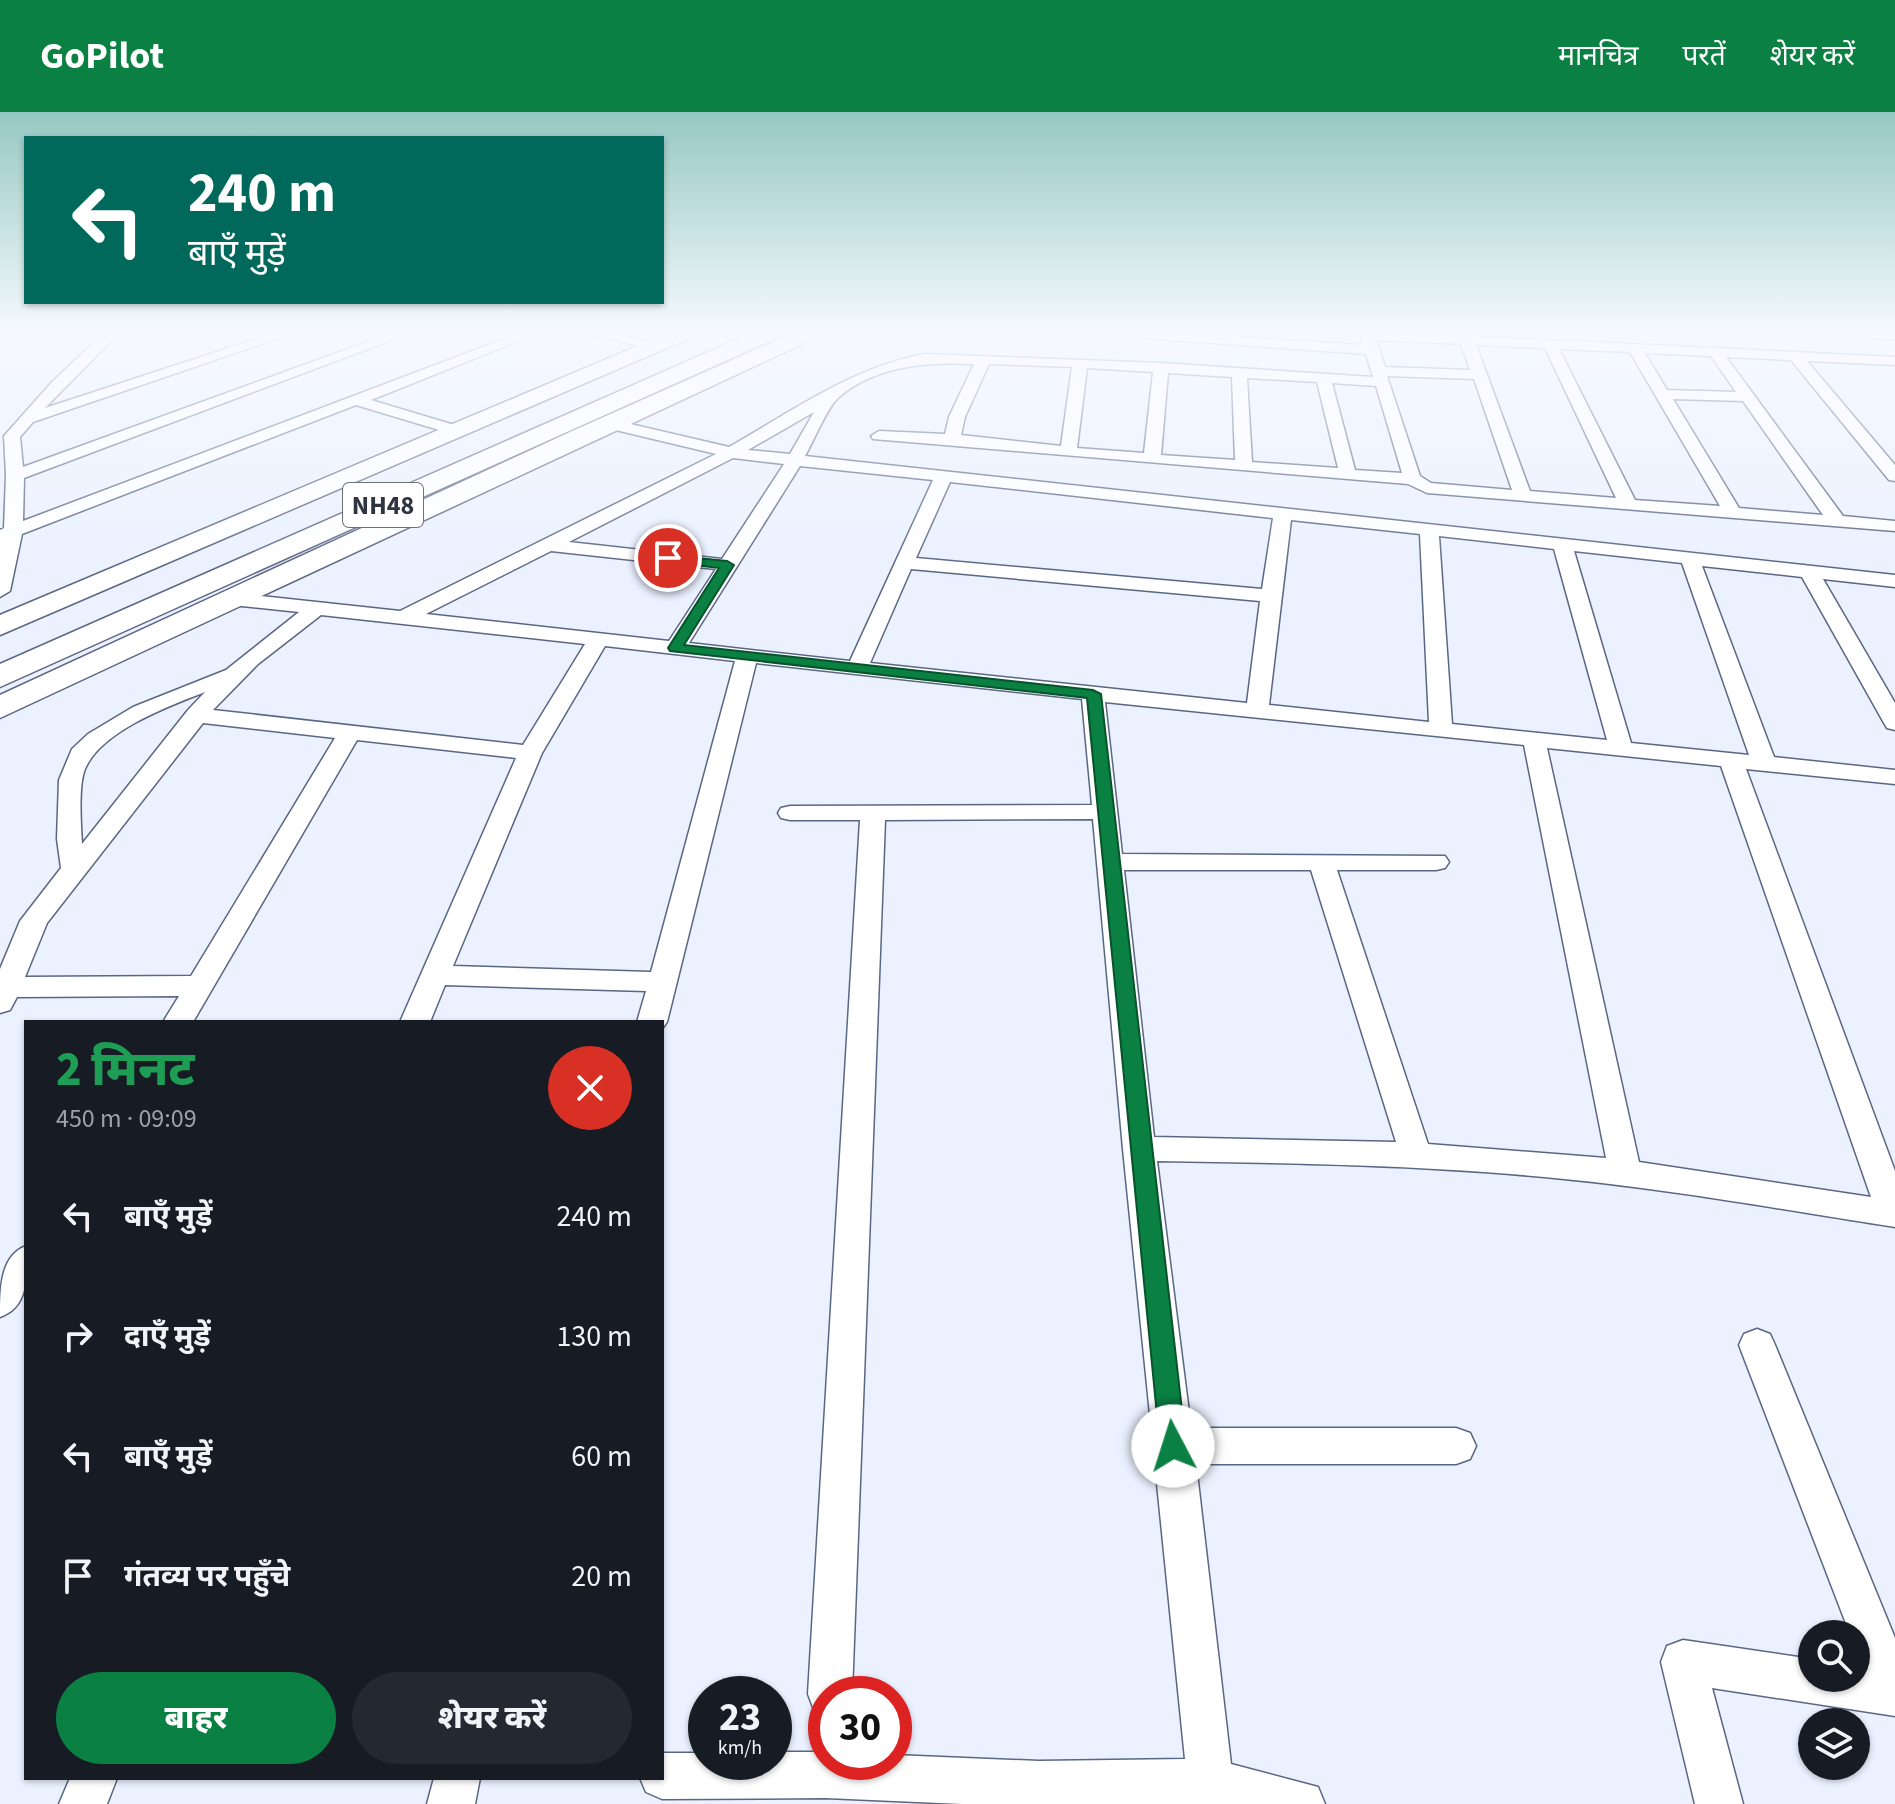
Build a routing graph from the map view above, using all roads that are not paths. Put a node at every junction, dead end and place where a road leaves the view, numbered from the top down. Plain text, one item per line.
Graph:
1 (26, 413) edge
2 (33, 413) edge
3 (187, 413) edge
4 (321, 413) edge
5 (398, 413) edge
6 (496, 413) edge
7 (551, 413) edge
8 (590, 413) edge
9 (633, 413) edge
10 (800, 413) edge
11 (821, 413) edge
12 (959, 413) edge
13 (1073, 413) edge
14 (1157, 413) edge
15 (1241, 413) edge
16 (1332, 413) edge
17 (1391, 413) edge
18 (1493, 413) edge
19 (1584, 413) edge
20 (1673, 413) edge
21 (1759, 413) edge
22 (1843, 413) edge
23 (20, 417) junction
24 (609, 424) junction
25 (455, 430) junction
26 (879, 436) dead end
27 (952, 439) junction
28 (1068, 452) junction
29 (731, 453) junction
30 (1152, 459) junction
31 (795, 460) junction
32 (1244, 467) junction
33 (1348, 474) junction
34 (17, 475) junction
35 (944, 476) junction
36 (1895, 476) edge
37 (1412, 479) junction
38 (1523, 497) junction
39 (1628, 504) junction
40 (1732, 512) junction
41 (1283, 513) junction
42 (1837, 521) junction
43 (1563, 526) junction
44 (1895, 526) edge
45 (1429, 529) junction
46 (6, 533) edge
47 (548, 545) junction
48 (1690, 558) junction
49 (905, 563) junction
50 (727, 565) junction
51 (1809, 571) junction
52 (1895, 581) edge
53 (0, 591) edge
54 (1270, 596) junction
55 (232, 599) junction
56 (316, 609) junction
57 (403, 618) junction
58 (0, 626) edge
59 (598, 640) junction
60 (675, 648) junction
61 (747, 656) junction
62 (0, 658) edge
63 (857, 668) junction
64 (232, 675) junction
65 (0, 677) edge
66 (1093, 694) junction
67 (0, 708) edge
68 (1257, 711) junction
69 (196, 715) junction
70 (1895, 723) edge
71 (1441, 730) junction
72 (350, 732) junction
73 (1534, 740) junction
74 (1621, 748) junction
75 (530, 753) junction
76 (1731, 760) junction
77 (1764, 763) junction
78 (1895, 777) edge
79 (873, 812) junction
80 (1105, 812) junction
81 (790, 813) dead end
82 (1110, 862) junction
83 (1321, 862) junction
84 (1436, 862) dead end
85 (74, 869) junction
86 (435, 975) junction
87 (662, 982) junction
88 (201, 986) junction
89 (3, 995) edge
90 (179, 1020) edge
91 (416, 1020) edge
92 (652, 1020) edge
93 (1139, 1149) junction
94 (1416, 1155) junction
95 (1625, 1173) junction
96 (1894, 1214) edge
97 (24, 1263) edge
98 (0, 1302) edge
99 (1757, 1345) dead end
100 (1173, 1446) junction
101 (1456, 1446) dead end
102 (831, 1676) edge
103 (1895, 1694) edge
104 (808, 1769) edge
105 (664, 1776) edge
106 (912, 1778) edge
107 (93, 1780) edge
108 (457, 1780) edge
109 (1210, 1782) junction
110 (1039, 1794) edge
111 (83, 1804) edge
112 (451, 1804) edge
113 (1301, 1804) edge
114 (1719, 1804) edge

1 - 23 street
2 - 23 street
3 - 34 street
4 - 46 street
5 - 25 street
6 - 25 main road
7 - 62 highway, NH48
8 - 65 highway, NH48
9 - 24 main road
10 - 29 street
11 - 31 street
12 - 27 street
13 - 28 street
14 - 30 street
15 - 32 street
16 - 33 street
17 - 37 street
18 - 38 street
19 - 39 street
20 - 40 street
21 - 42 street
22 - 36 street
23 - 34 street
24 - 29 street
24 - 55 main road
25 - 58 main road
26 - 27 street
27 - 28 street
28 - 30 street
29 - 31 street
29 - 47 street
30 - 32 street
31 - 35 street
31 - 50 street
32 - 33 street
33 - 37 street
34 - 46 street
35 - 41 street
35 - 49 street
37 - 38 street
38 - 43 street
39 - 40 street
39 - 43 street
40 - 42 street
41 - 45 street
41 - 54 street
42 - 44 street
43 - 45 street
43 - 48 street
43 - 74 street
45 - 71 street
46 - 53 street
47 - 50 street
47 - 57 street
48 - 51 street
48 - 77 street
49 - 54 street
49 - 63 street
50 - 60 street
51 - 52 street
51 - 70 street
54 - 68 street
55 - 56 street
55 - 67 main road
56 - 57 street
56 - 64 street
57 - 59 street
59 - 60 street
59 - 75 street
60 - 61 street
61 - 63 street
61 - 87 street
63 - 66 street
64 - 69 street
64 - 85 street
66 - 68 street
66 - 80 street
68 - 71 street
69 - 72 street
69 - 85 street
71 - 73 street
72 - 75 street
72 - 88 street
73 - 74 street
73 - 95 street
74 - 76 street
75 - 86 street
76 - 77 street
76 - 96 street
77 - 78 street
79 - 80 street
79 - 81 street
79 - 102 street
80 - 82 street
82 - 83 street
82 - 93 street
83 - 84 street
83 - 94 street
85 - 89 street
86 - 87 street
86 - 91 street
87 - 92 street
88 - 89 street
88 - 90 street
93 - 94 street
93 - 100 street
94 - 95 street
95 - 96 street
97 - 98 street
99 - 103 street
100 - 101 street
100 - 109 street
103 - 114 street
104 - 105 street
106 - 110 street
107 - 111 street
108 - 112 street
109 - 110 street
109 - 113 street

